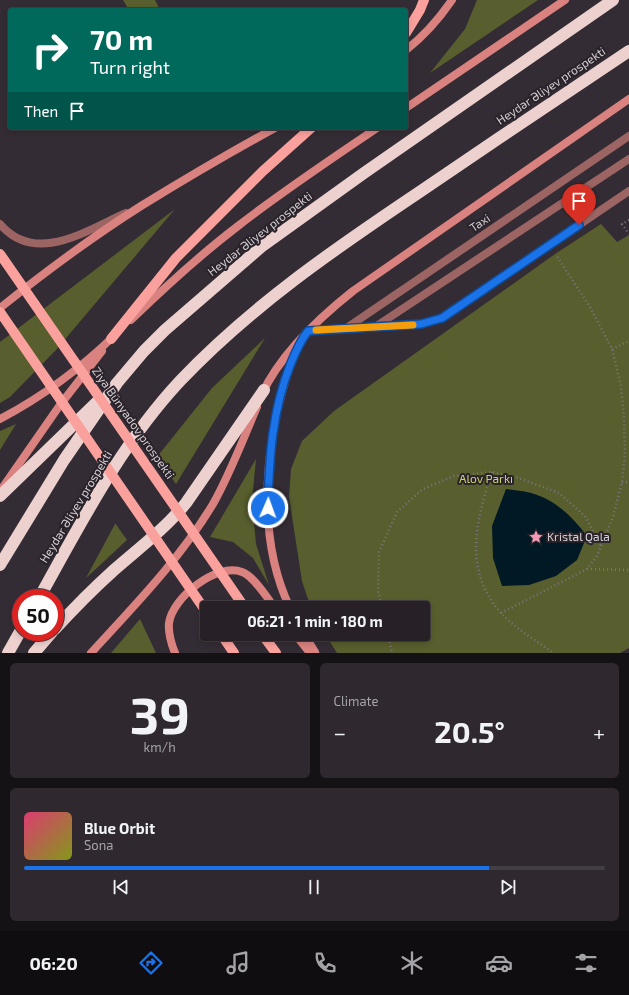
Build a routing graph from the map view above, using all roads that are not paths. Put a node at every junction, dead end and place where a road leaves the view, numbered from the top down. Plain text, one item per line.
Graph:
1 (424, 0) edge
2 (452, 0) edge
3 (565, 0) edge
4 (613, 0) edge
5 (408, 30) edge
6 (408, 48) edge
7 (629, 51) edge
8 (629, 99) edge
9 (408, 107) edge
10 (271, 130) edge
11 (309, 130) edge
12 (374, 130) edge
13 (629, 136) edge
14 (629, 159) edge
15 (629, 191) edge
16 (140, 207) junction
17 (0, 224) edge
18 (0, 254) edge
19 (0, 308) edge
20 (0, 312) edge
21 (374, 327) junction
22 (344, 329) junction
23 (308, 331) junction
24 (111, 339) junction
25 (300, 340) junction
26 (117, 383) junction
27 (264, 390) junction
28 (0, 419) edge
29 (0, 492) edge
30 (0, 496) edge
31 (0, 565) edge
32 (44, 589) edge
33 (239, 601) edge
34 (270, 601) edge
35 (287, 601) edge
36 (200, 603) edge
37 (64, 619) edge
38 (15, 641) edge
39 (44, 641) edge
40 (226, 641) edge
41 (267, 641) edge
42 (301, 641) edge
43 (308, 641) edge
44 (8, 653) edge
45 (34, 653) edge
46 (91, 653) edge
47 (174, 653) edge
48 (234, 653) edge
49 (276, 653) edge
50 (310, 653) edge
51 (315, 653) edge

1 - 5 main road
2 - 6 main road
3 - 9 main road
4 - 26 highway, Heydər Əliyev prospekti
7 - 32 highway, Heydər Əliyev prospekti
8 - 23 main road
10 - 16 main road
11 - 24 main road
12 - 24 main road
13 - 22 street, Taxi
14 - 21 street
15 - 21 street
16 - 17 street
16 - 19 main road
18 - 33 main road, Ziya Bünyadov prospekti, bridge
20 - 36 main road, bridge
21 - 22 street
22 - 23 street
23 - 25 main road
24 - 28 main road
24 - 29 main road
25 - 27 main road
25 - 35 main road
26 - 30 highway
26 - 31 highway, Heydər Əliyev prospekti
27 - 37 highway
27 - 46 main road
34 - 47 main road
38 - 44 highway
39 - 45 highway
40 - 48 main road
41 - 49 main road
42 - 50 main road
43 - 51 main road

